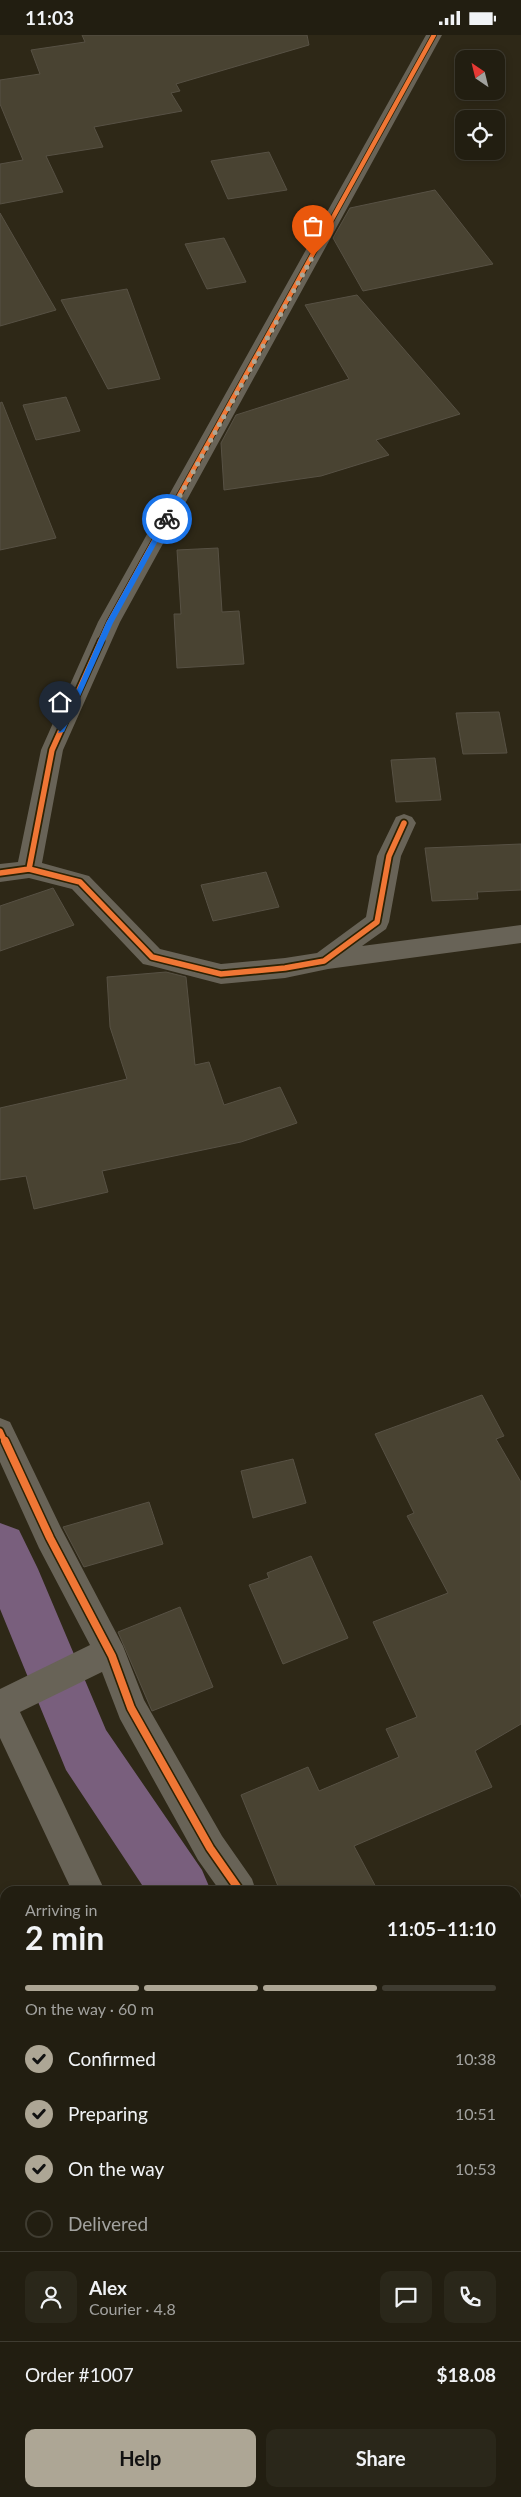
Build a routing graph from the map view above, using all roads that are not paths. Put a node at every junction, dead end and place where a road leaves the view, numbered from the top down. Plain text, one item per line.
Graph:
1 (434, 35) edge
2 (404, 823) dead end
3 (29, 869) junction
4 (0, 873) edge
5 (521, 934) edge
6 (324, 961) junction
7 (0, 1431) edge
8 (104, 1657) junction
9 (0, 1705) edge
10 (88, 1886) edge
11 (237, 1886) edge

1 - 3 street
2 - 6 street
3 - 4 street
3 - 6 street
5 - 6 street
7 - 8 street
8 - 9 street
8 - 11 street
9 - 10 street

